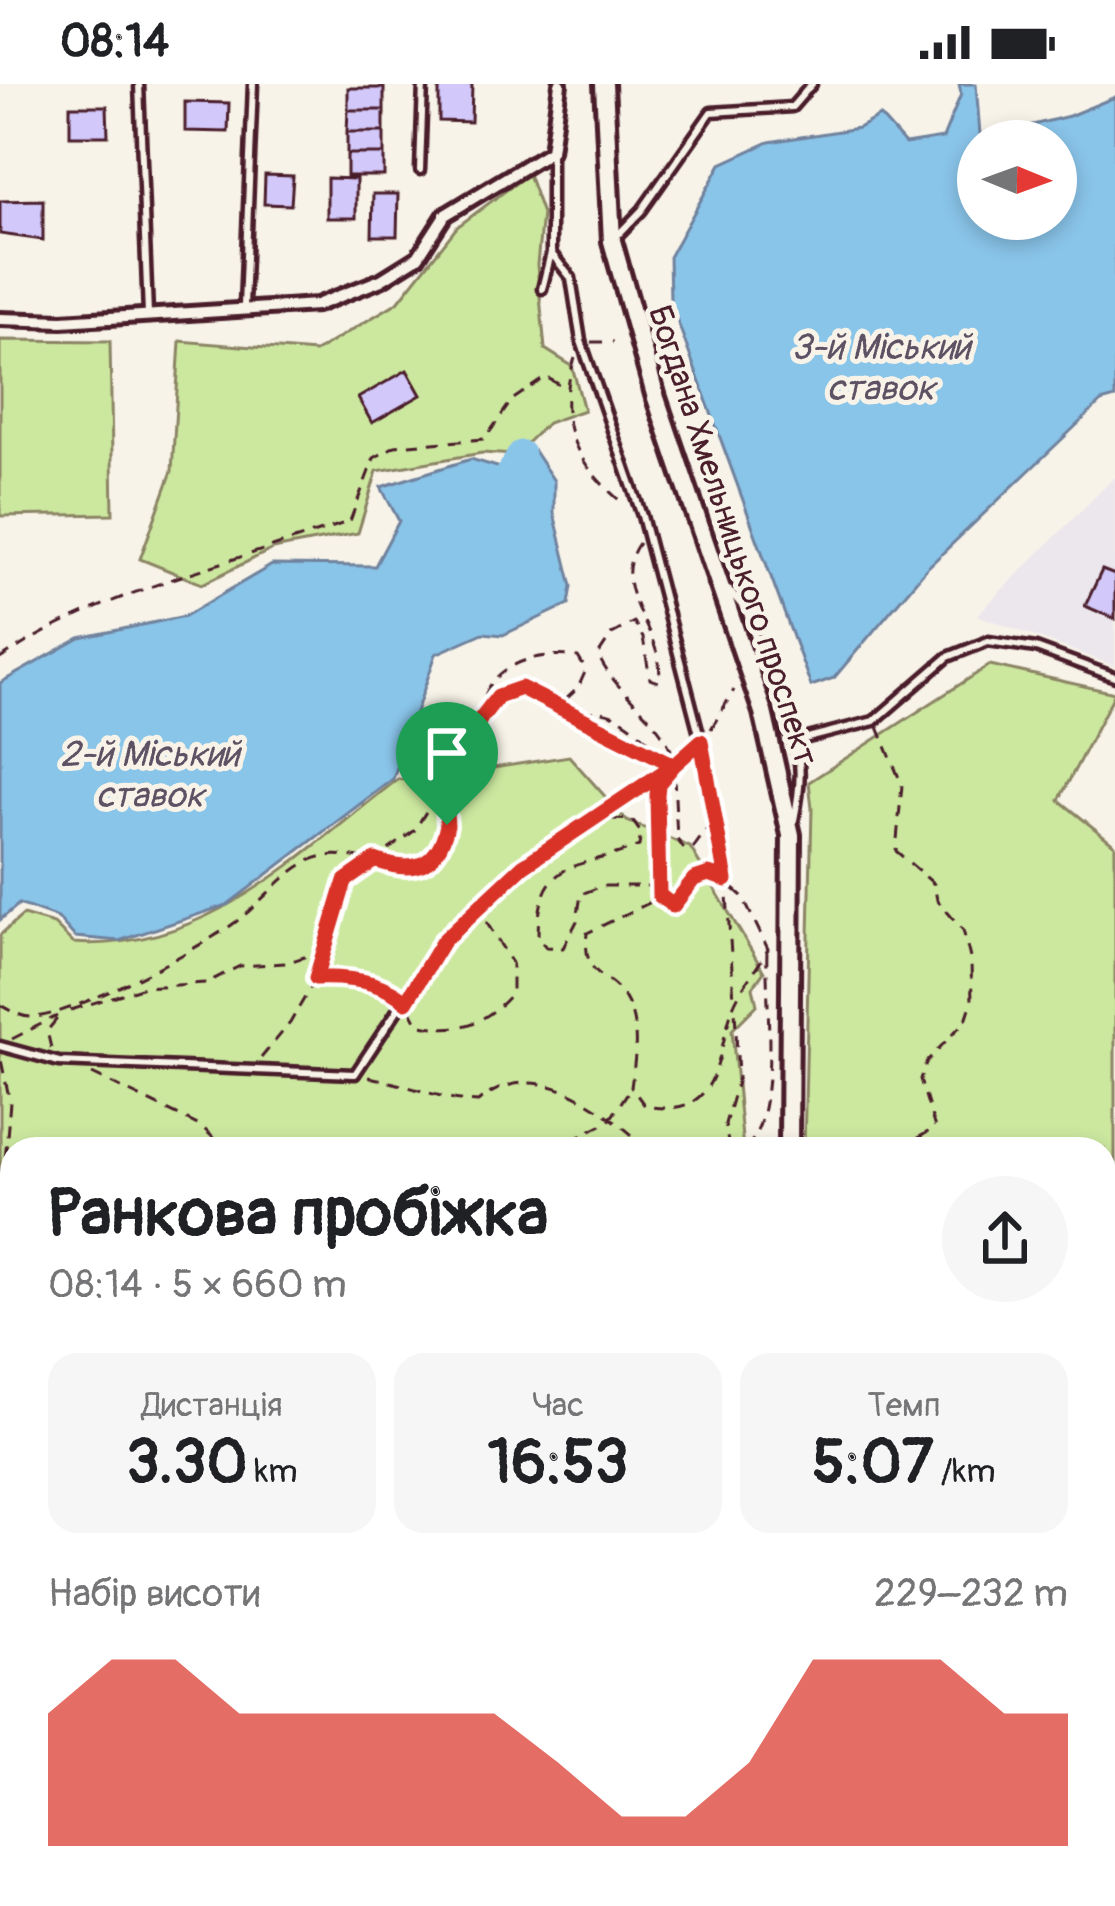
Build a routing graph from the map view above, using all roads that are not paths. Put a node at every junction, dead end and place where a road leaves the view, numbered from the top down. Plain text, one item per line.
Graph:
1 (139, 84) edge
2 (253, 84) edge
3 (423, 84) edge
4 (560, 84) edge
5 (604, 84) edge
6 (812, 84) edge
7 (551, 152) junction
8 (420, 170) dead end
9 (612, 241) junction
10 (551, 253) junction
11 (542, 289) dead end
12 (244, 306) junction
13 (148, 316) junction
14 (0, 319) edge
15 (718, 577) junction
16 (1115, 676) edge
17 (796, 741) junction
18 (791, 835) junction
19 (0, 1048) edge
20 (789, 1137) edge

1 - 13 lane
2 - 12 lane
3 - 8 lane
4 - 7 street
5 - 9 main road, Богдана Хмельницького проспект
6 - 9 lane
7 - 10 lane
7 - 12 street
9 - 15 main road, Богдана Хмельницького проспект
10 - 11 lane
10 - 19 lane
12 - 13 street
13 - 14 street
15 - 17 lane
15 - 18 main road, Богдана Хмельницького проспект
16 - 17 lane
17 - 18 lane
18 - 20 main road, Богдана Хмельницького проспект

